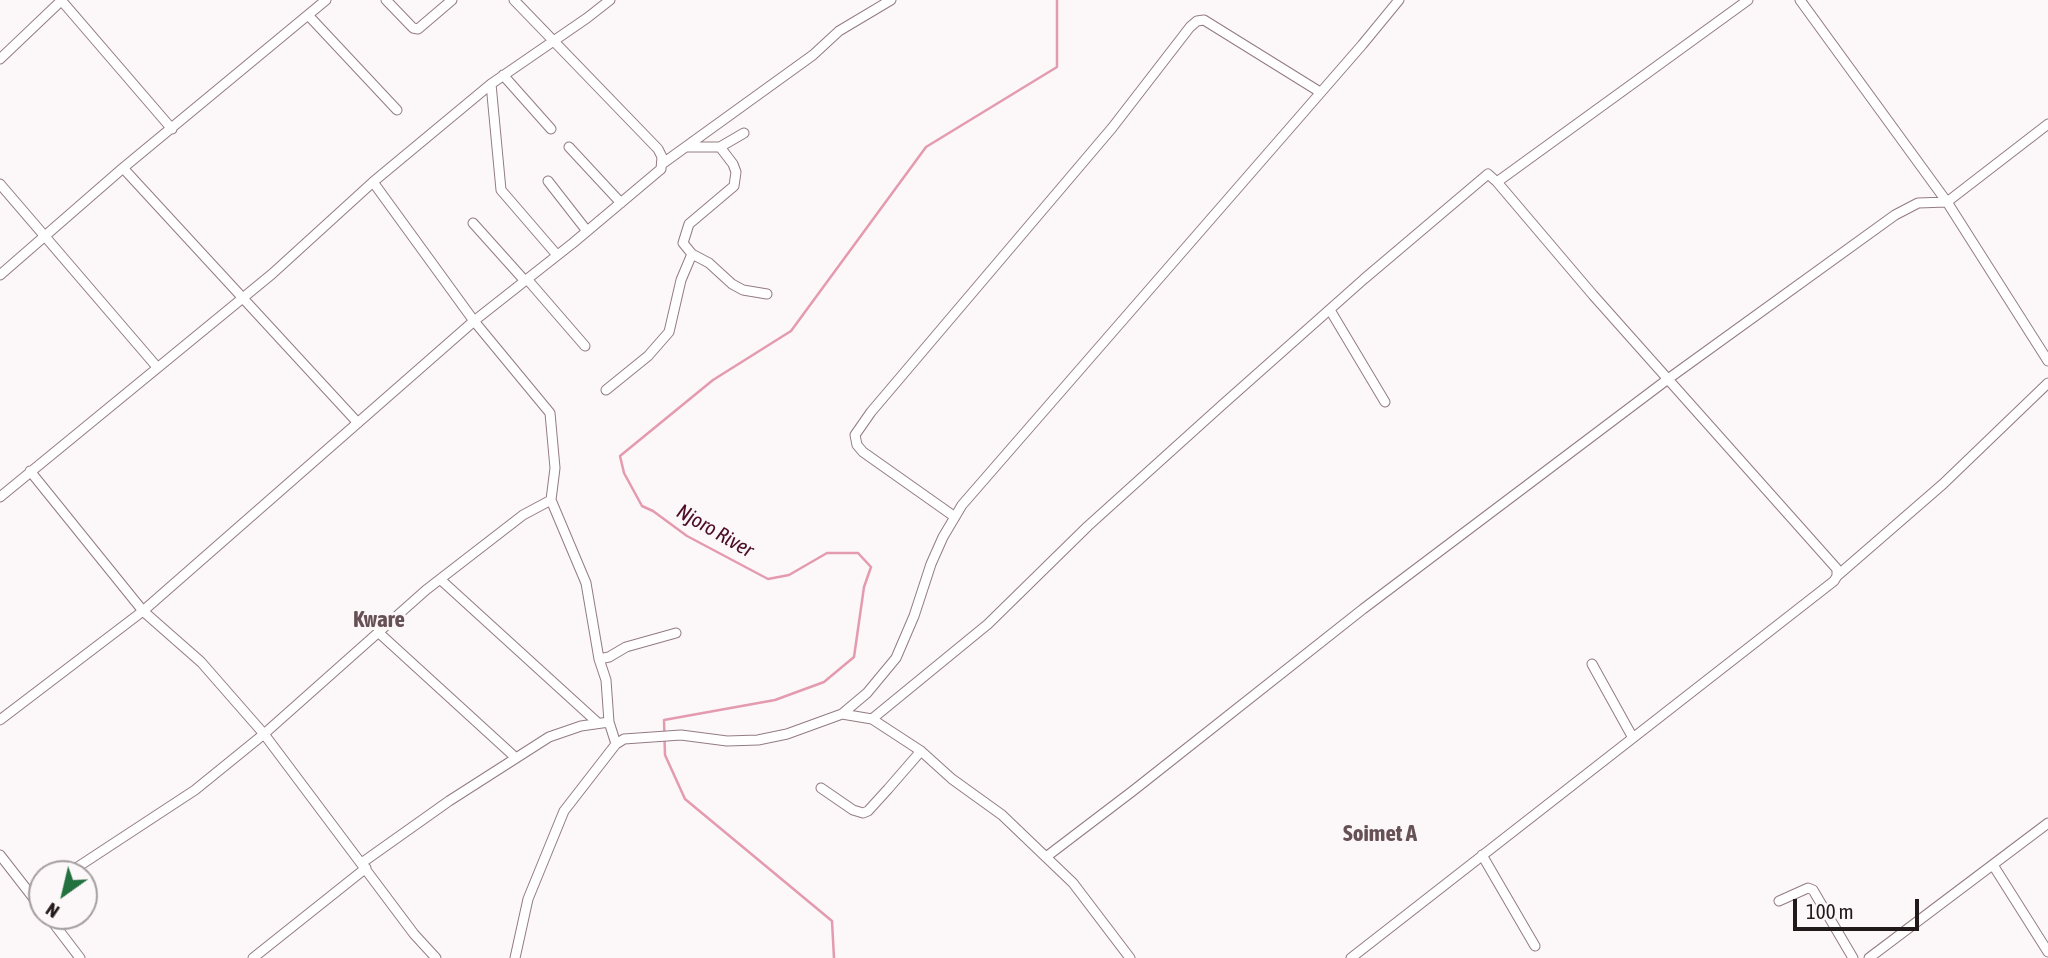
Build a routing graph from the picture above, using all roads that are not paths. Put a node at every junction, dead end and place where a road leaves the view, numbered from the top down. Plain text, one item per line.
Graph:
1 (62, 0) edge
2 (326, 0) edge
3 (386, 0) edge
4 (452, 0) edge
5 (514, 0) edge
6 (610, 0) edge
7 (891, 0) edge
8 (1399, 0) edge
9 (1748, 0) edge
10 (1800, 0) edge
11 (308, 15) junction
12 (553, 41) junction
13 (0, 60) edge
14 (503, 75) junction
15 (491, 84) junction
16 (1320, 92) junction
17 (397, 110) dead end
18 (2048, 124) edge
19 (172, 129) junction
20 (551, 130) dead end
21 (744, 133) dead end
22 (569, 147) dead end
23 (687, 147) junction
24 (720, 147) junction
25 (662, 163) junction
26 (123, 169) junction
27 (548, 181) dead end
28 (373, 182) junction
29 (1497, 182) junction
30 (0, 184) edge
31 (1947, 202) junction
32 (621, 203) junction
33 (473, 223) dead end
34 (587, 231) junction
35 (45, 236) junction
36 (692, 254) junction
37 (557, 255) junction
38 (0, 275) edge
39 (526, 280) junction
40 (767, 294) dead end
41 (243, 297) junction
42 (1329, 310) junction
43 (474, 321) junction
44 (585, 346) dead end
45 (2048, 361) edge
46 (157, 367) junction
47 (1668, 379) junction
48 (2048, 383) edge
49 (606, 390) dead end
50 (1385, 402) dead end
51 (358, 423) junction
52 (30, 471) junction
53 (0, 497) edge
54 (551, 500) junction
55 (955, 516) junction
56 (1837, 576) junction
57 (441, 580) junction
58 (144, 611) junction
59 (378, 632) junction
60 (676, 633) dead end
61 (599, 659) junction
62 (1592, 664) dead end
63 (842, 714) junction
64 (872, 719) junction
65 (0, 720) edge
66 (609, 722) junction
67 (598, 723) junction
68 (264, 734) junction
69 (1633, 738) junction
70 (616, 744) junction
71 (921, 751) junction
72 (516, 758) junction
73 (821, 788) dead end
74 (2048, 822) edge
75 (0, 855) edge
76 (1482, 855) junction
77 (1046, 857) junction
78 (88, 860) edge
79 (364, 865) junction
80 (1993, 865) junction
81 (28, 891) edge
82 (1779, 901) dead end
83 (59, 930) edge
84 (1535, 946) dead end
85 (2048, 952) edge
86 (80, 958) edge
87 (253, 958) edge
88 (436, 958) edge
89 (515, 958) edge
90 (1130, 958) edge
91 (1351, 958) edge
92 (1853, 958) edge
93 (1869, 958) edge

1 - 13 street
1 - 19 street
2 - 11 street
3 - 4 street
5 - 12 street
6 - 12 street
7 - 23 street
8 - 16 street
9 - 29 street
10 - 31 street
11 - 17 street
11 - 19 street
12 - 14 street
12 - 25 street
14 - 15 street
14 - 20 street
15 - 28 street
15 - 37 street
16 - 55 street
16 - 55 street
18 - 31 street
19 - 26 street
21 - 24 street
22 - 32 street
23 - 24 street
23 - 25 street
24 - 36 street
25 - 32 street
26 - 35 street
26 - 41 street
27 - 34 street
28 - 41 street
28 - 43 street
29 - 42 street
29 - 47 street
30 - 35 street
31 - 45 street
31 - 47 street
32 - 34 street
33 - 39 street
34 - 37 street
35 - 38 street
35 - 46 street
36 - 40 street
36 - 49 street
37 - 39 street
39 - 43 street
39 - 44 street
41 - 46 street
41 - 51 street
42 - 50 street
42 - 64 street
43 - 51 street
43 - 54 street
46 - 52 street
47 - 56 street
47 - 77 street
48 - 56 street
51 - 58 street
52 - 53 street
52 - 58 street
54 - 57 street
54 - 61 street
55 - 63 street
56 - 69 street
57 - 59 street
57 - 67 street
58 - 65 street
58 - 68 street
59 - 68 street
59 - 72 street
60 - 61 street
61 - 66 street
62 - 69 street
63 - 64 street
63 - 70 street
64 - 71 street
66 - 67 street
66 - 70 street
67 - 72 street
68 - 78 street
68 - 79 street
69 - 76 street
70 - 89 street
71 - 73 street
71 - 77 street
72 - 79 street
74 - 80 street
75 - 81 street
76 - 84 street
76 - 91 street
77 - 90 street
79 - 87 street
79 - 88 street
80 - 85 street
80 - 93 street
82 - 92 street
83 - 86 street

